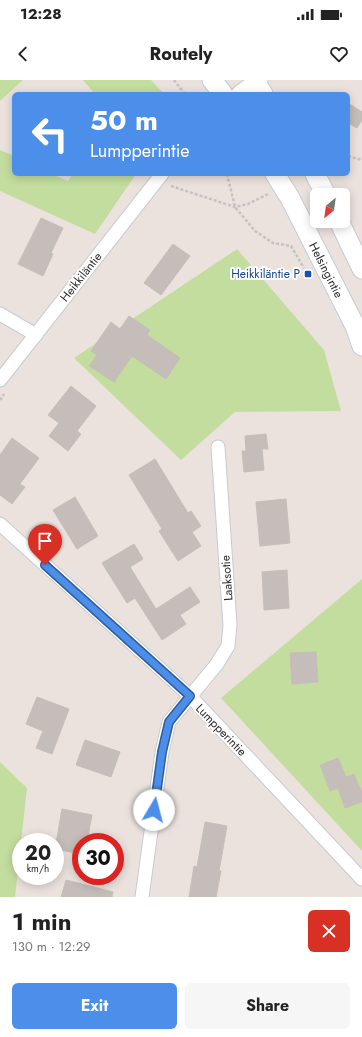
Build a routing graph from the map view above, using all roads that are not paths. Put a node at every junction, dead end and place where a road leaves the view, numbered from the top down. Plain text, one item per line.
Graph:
1 (212, 80) edge
2 (258, 84) edge
3 (221, 92) edge
4 (244, 92) edge
5 (276, 176) edge
6 (316, 176) edge
7 (165, 179) edge
8 (322, 188) edge
9 (342, 228) edge
10 (362, 269) edge
11 (0, 314) edge
12 (36, 335) junction
13 (362, 346) edge
14 (0, 380) edge
15 (218, 447) dead end
16 (0, 524) edge
17 (190, 696) junction
18 (362, 880) edge
19 (142, 897) edge

1 - 3 main road
2 - 4 street
5 - 13 main road, Helsingintie
6 - 8 main road
7 - 12 street, Heikkiläntie
9 - 10 main road
11 - 12 street
12 - 14 street, Heikkiläntie
15 - 17 street, Laaksotie
16 - 17 street, Lumpperintie
17 - 18 street, Lumpperintie
17 - 19 street, Laaksotie

